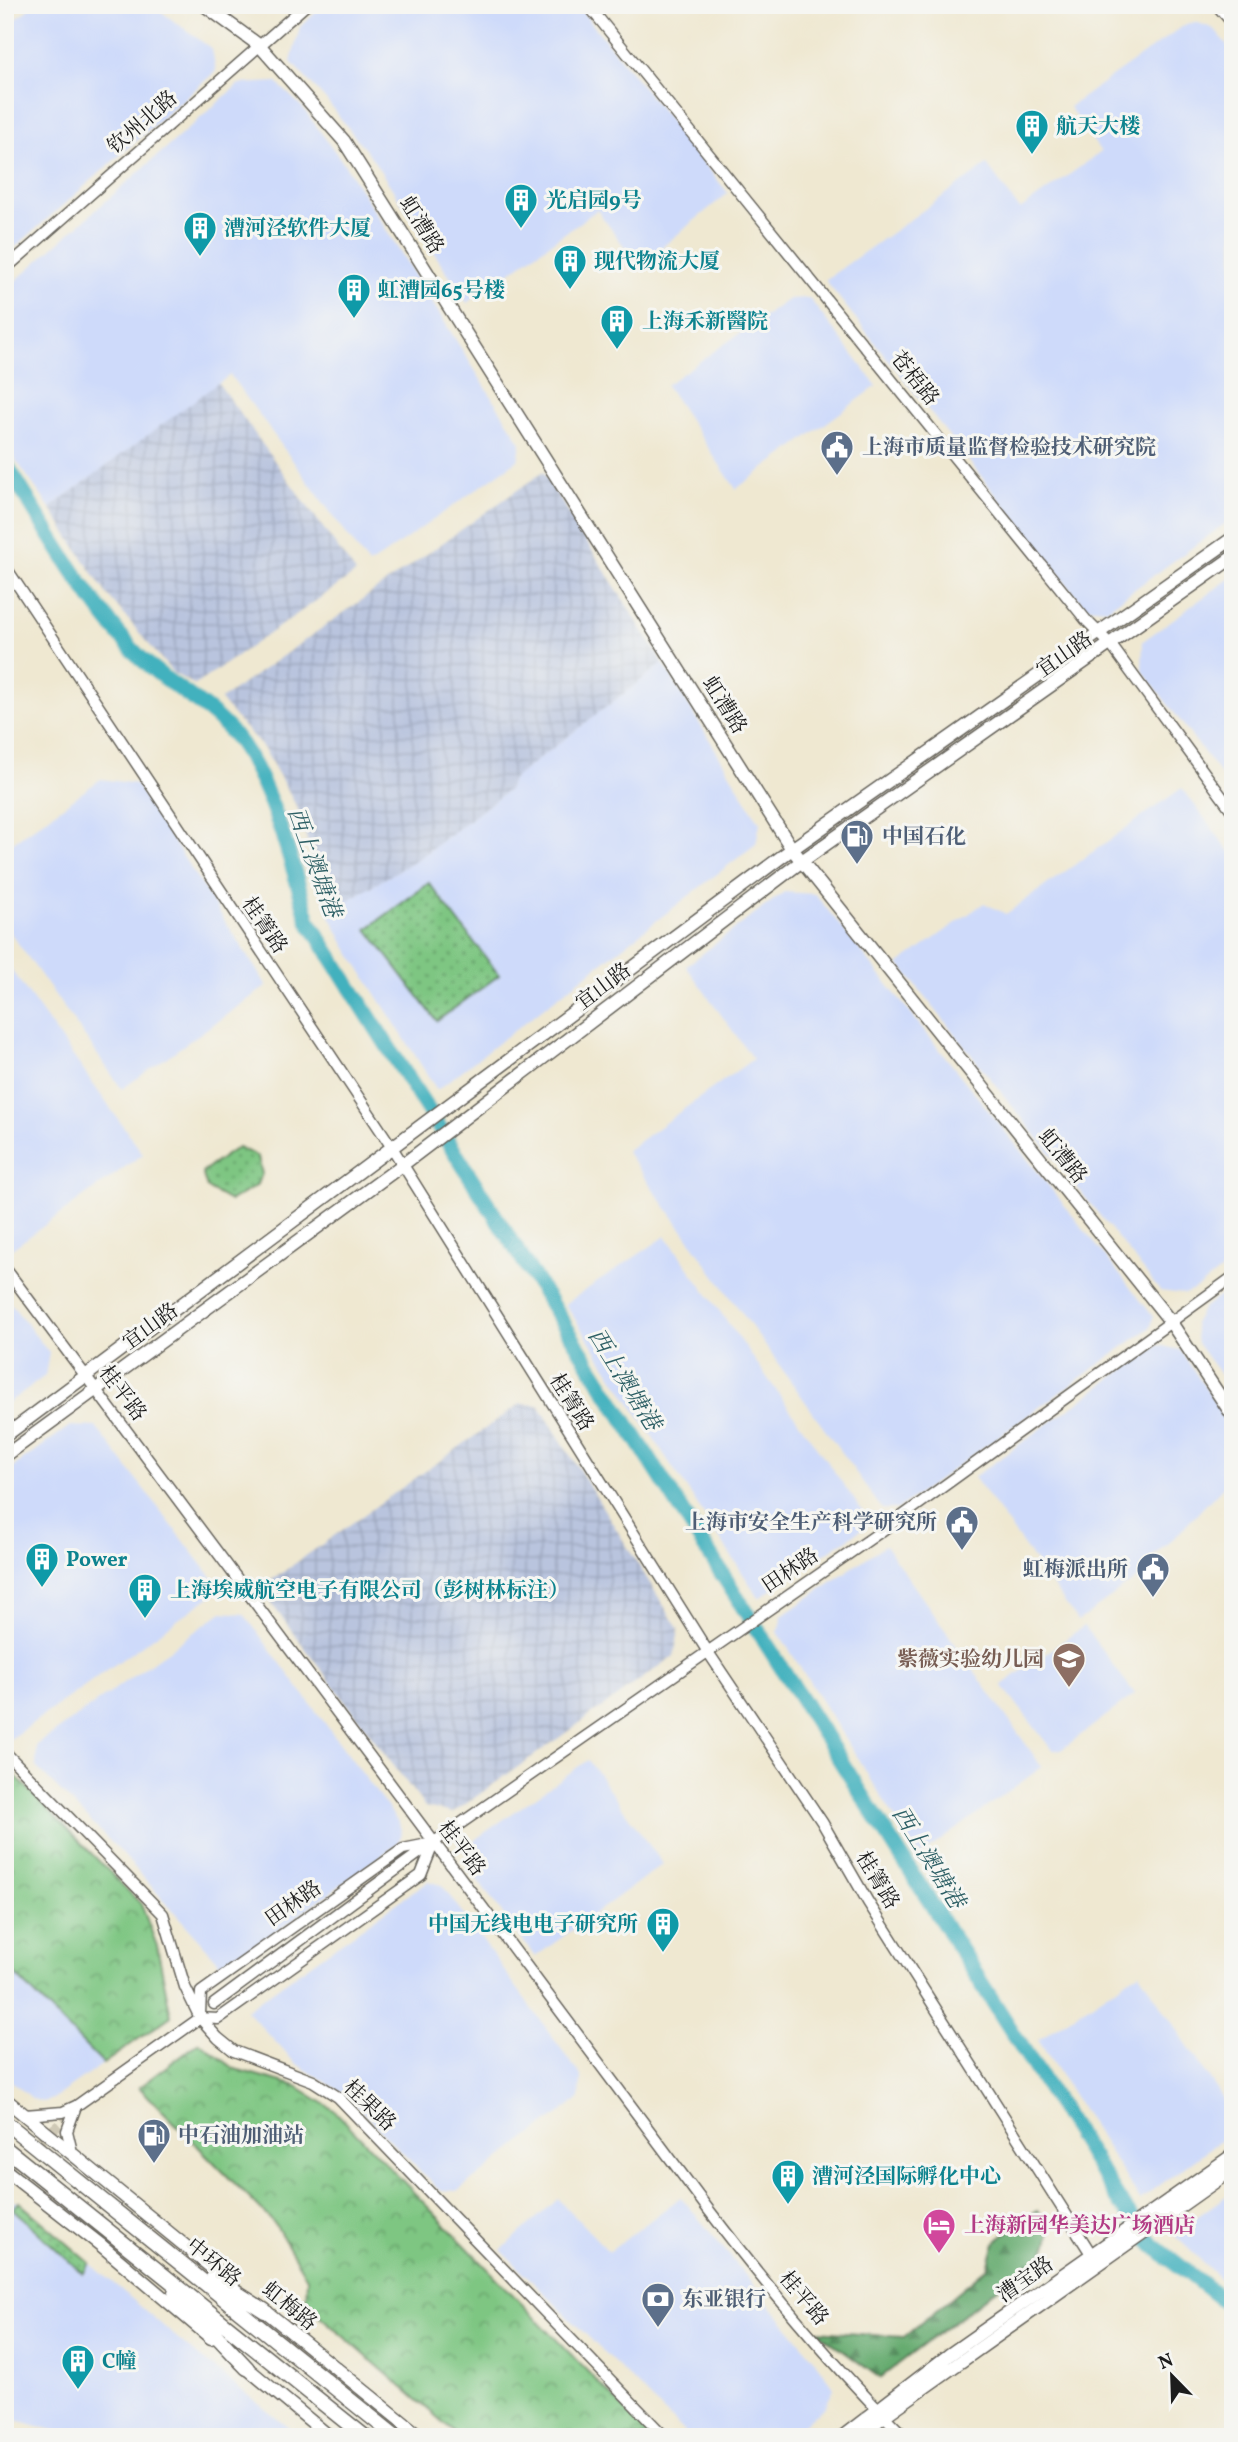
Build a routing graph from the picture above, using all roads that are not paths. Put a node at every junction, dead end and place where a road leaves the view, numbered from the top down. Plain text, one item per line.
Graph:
1 (204, 5) edge
2 (306, 5) edge
3 (588, 5) edge
4 (1218, 5) edge
5 (1233, 22) edge
6 (260, 46) junction
7 (5, 269) edge
8 (1233, 538) edge
9 (1233, 557) edge
10 (5, 565) edge
11 (1100, 632) junction
12 (1111, 645) junction
13 (1233, 812) edge
14 (792, 849) junction
15 (802, 862) junction
16 (393, 1149) junction
17 (401, 1166) junction
18 (5, 1268) edge
19 (1233, 1276) edge
20 (1170, 1321) junction
21 (87, 1377) junction
22 (96, 1390) junction
23 (1233, 1416) edge
24 (5, 1436) edge
25 (5, 1455) edge
26 (708, 1652) junction
27 (5, 1752) edge
28 (434, 1842) junction
29 (214, 2004) dead end
30 (200, 2018) junction
31 (5, 2099) edge
32 (76, 2106) junction
33 (25, 2115) junction
34 (5, 2122) edge
35 (5, 2148) edge
36 (72, 2152) junction
37 (1233, 2155) edge
38 (1233, 2169) edge
39 (5, 2170) edge
40 (5, 2182) edge
41 (20, 2182) junction
42 (1156, 2218) junction
43 (153, 2240) junction
44 (140, 2256) junction
45 (1095, 2260) junction
46 (265, 2311) junction
47 (247, 2368) junction
48 (880, 2412) junction
49 (330, 2437) edge
50 (365, 2437) edge
51 (396, 2437) edge
52 (421, 2437) edge
53 (665, 2437) edge
54 (842, 2437) edge
55 (859, 2437) edge
56 (905, 2437) edge

1 - 6 main road, 虹漕路
2 - 6 street, 钦州北路
3 - 11 street, 苍梧路
4 - 5 main road
6 - 7 street, 钦州北路
6 - 14 main road, 虹漕路
8 - 11 main road, 宜山路
9 - 12 main road, 宜山路
10 - 16 street, 桂箐路
11 - 12 street, 苍梧路
11 - 14 main road, 宜山路
12 - 13 street, 苍梧路
12 - 15 main road, 宜山路
14 - 15 main road, 虹漕路
14 - 16 main road, 宜山路
15 - 17 main road, 宜山路
15 - 20 main road, 虹漕路
16 - 17 street, 桂箐路
16 - 21 main road, 宜山路
17 - 22 main road, 宜山路
17 - 26 street, 桂箐路
18 - 21 street, 桂平路
19 - 20 street, 田林路
20 - 23 main road, 虹漕路
20 - 26 street, 田林路
21 - 22 street, 桂平路
21 - 24 main road, 宜山路
22 - 25 main road, 宜山路
22 - 28 street, 桂平路
26 - 28 street, 田林路
26 - 45 street, 桂箐路
27 - 30 street, 桂果路
28 - 29 street, 田林路
28 - 30 street
28 - 30 street, 田林路
28 - 48 street, 桂平路
30 - 32 street
30 - 53 street, 桂果路
31 - 33 main road, 虹梅路
32 - 33 street
32 - 36 street
33 - 36 main road, 虹梅路
34 - 43 highway, 中环路
35 - 44 highway, 中环路
36 - 46 main road, 虹梅路
37 - 42 main road, 漕宝路
38 - 42 main road, 漕宝路
39 - 41 main road
40 - 41 street
41 - 47 main road
42 - 45 main road, 漕宝路
43 - 46 highway
43 - 51 highway, 中环路
44 - 47 highway
44 - 50 highway, 中环路
45 - 48 main road, 漕宝路
46 - 52 main road, 虹梅路
47 - 49 main road
48 - 54 main road, 漕宝路
48 - 55 main road, 漕宝路
48 - 56 street, 桂平路

